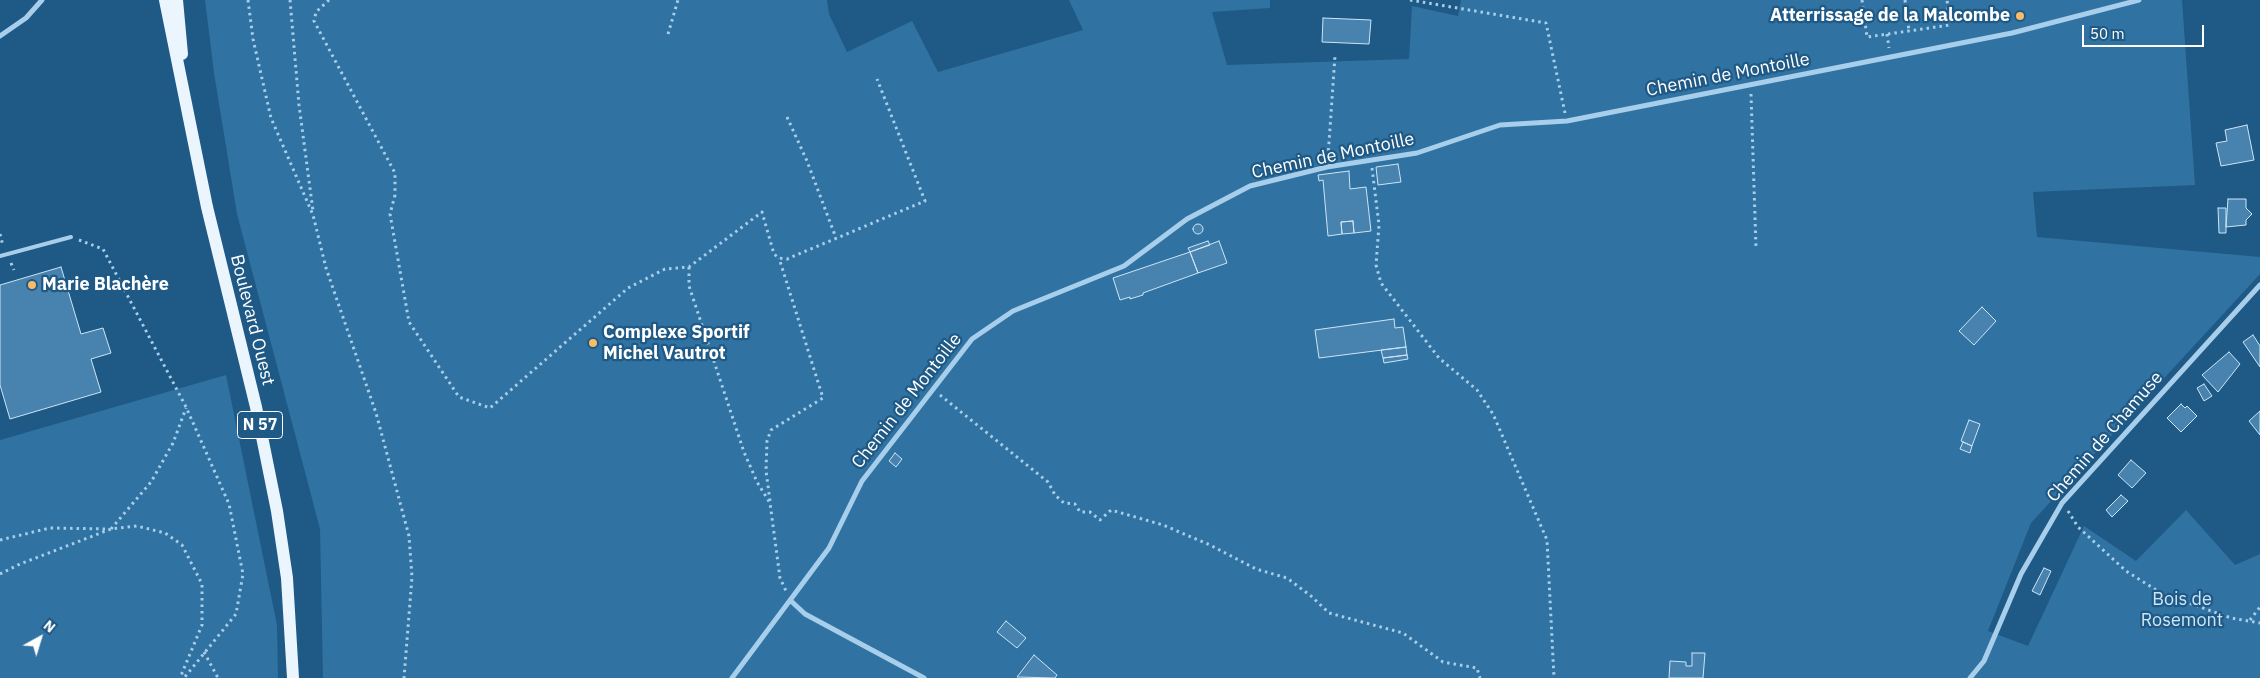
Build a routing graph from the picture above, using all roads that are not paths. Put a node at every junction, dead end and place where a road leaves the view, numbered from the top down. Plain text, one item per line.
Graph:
1 (42, 0) edge
2 (165, 0) edge
3 (176, 0) edge
4 (2139, 0) edge
5 (0, 36) edge
6 (188, 121) junction
7 (71, 237) road end
8 (0, 256) edge
9 (2260, 285) edge
10 (791, 601) junction
11 (293, 678) edge
12 (732, 678) edge
13 (924, 678) edge
14 (1970, 678) edge

1 - 5 street
2 - 6 main road, Boulevard Ouest / N 57
3 - 6 main road, Boulevard Ouest / N 57
4 - 10 street, Chemin de Montoille
6 - 11 main road, Boulevard Ouest / N 57
7 - 8 lane
9 - 14 street, Chemin de Chamuse
10 - 12 street, Chemin de Montoille
10 - 13 street

